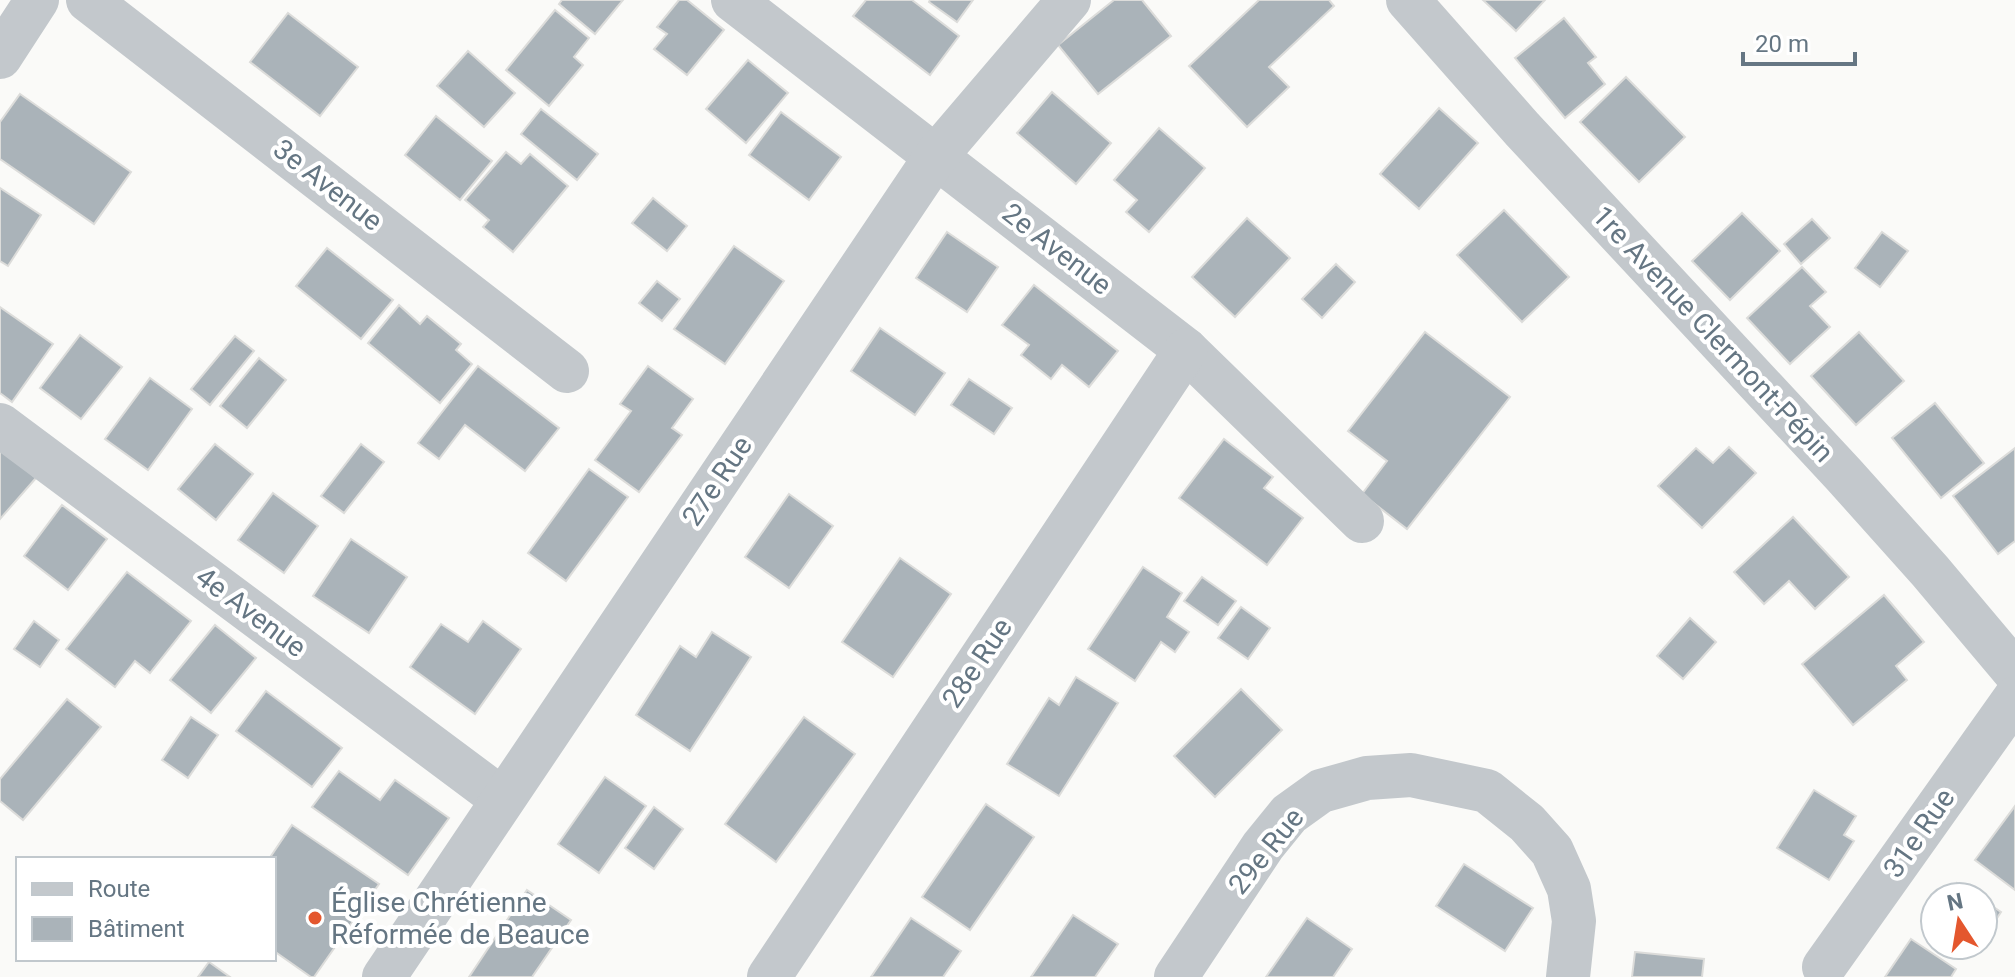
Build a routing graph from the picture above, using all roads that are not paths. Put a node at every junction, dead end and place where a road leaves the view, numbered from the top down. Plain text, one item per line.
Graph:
1 (37, 0) edge
2 (88, 0) edge
3 (733, 0) edge
4 (1069, 0) edge
5 (1408, 0) edge
6 (0, 57) edge
7 (936, 156) junction
8 (1186, 350) junction
9 (567, 371) dead end
10 (0, 425) edge
11 (1362, 521) dead end
12 (2015, 672) edge
13 (2015, 698) edge
14 (502, 799) junction
15 (1824, 967) dead end
16 (384, 977) edge
17 (769, 977) edge
18 (1176, 977) edge
19 (1568, 977) edge

1 - 6 street
2 - 9 street, 3e Avenue
3 - 7 street, 2e Avenue
4 - 7 street, 27e Rue
5 - 12 street, 1re Avenue Clermont-Pépin
7 - 8 street, 2e Avenue
7 - 14 street, 27e Rue
8 - 11 street, 2e Avenue
8 - 17 street, 28e Rue
10 - 14 street, 4e Avenue
13 - 15 street, 31e Rue
14 - 16 street, 27e Rue
18 - 19 street, 29e Rue

